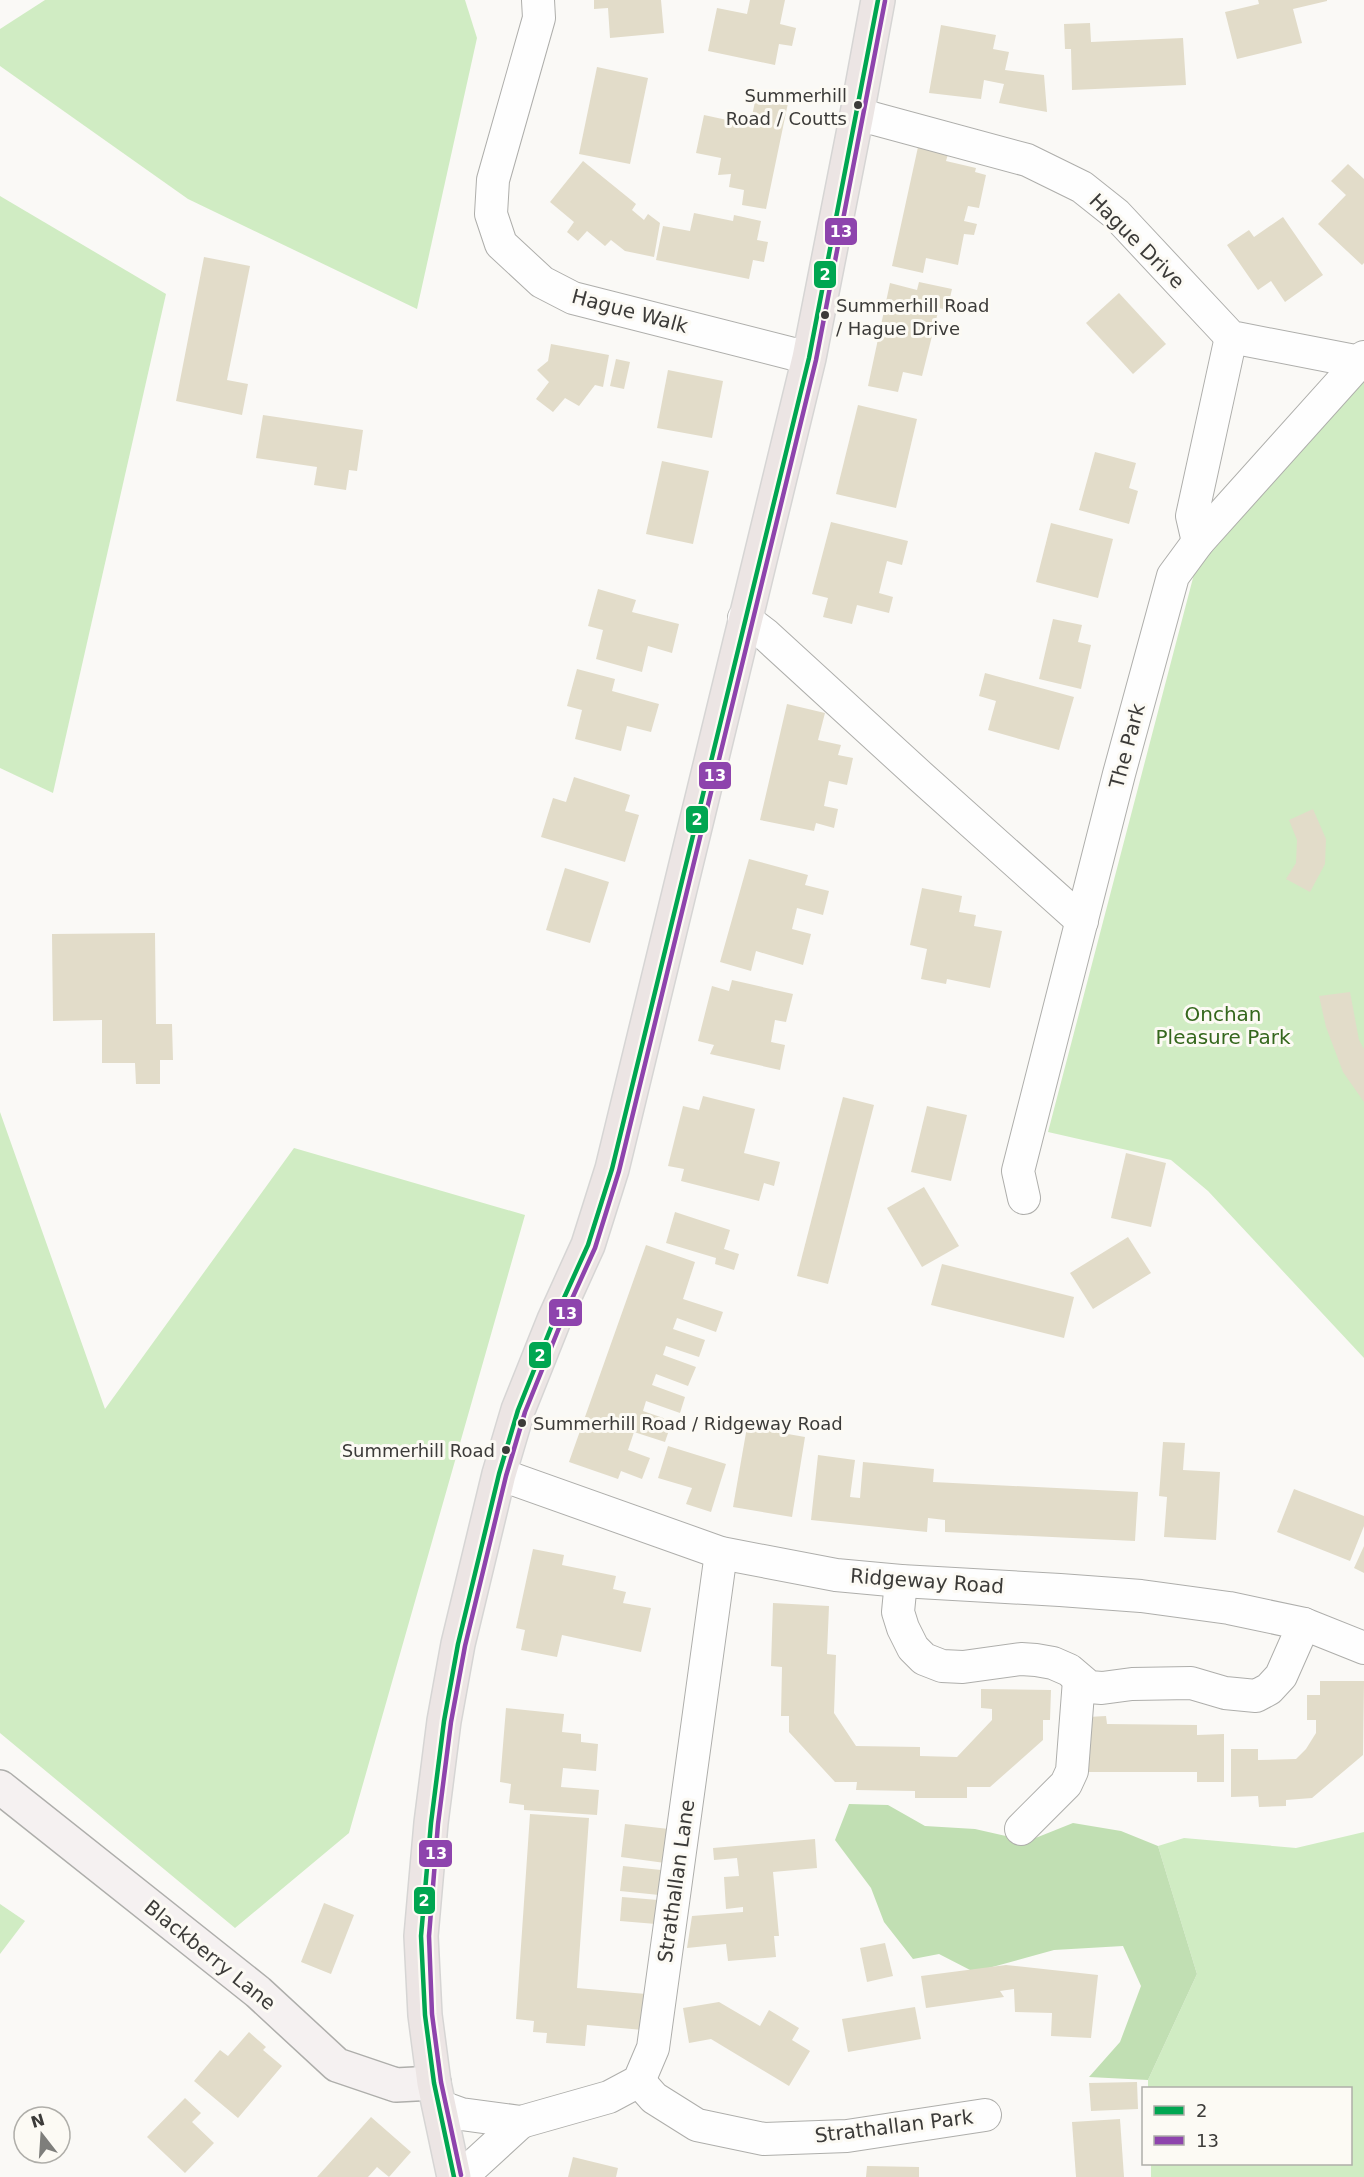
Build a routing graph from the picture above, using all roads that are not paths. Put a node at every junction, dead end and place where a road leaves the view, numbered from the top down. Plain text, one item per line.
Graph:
1 (538, 0) edge
2 (878, 0) edge
3 (857, 114) junction
4 (1231, 338) junction
5 (809, 358) junction
6 (1362, 359) edge
7 (1198, 542) junction
8 (744, 618) junction
9 (1082, 921) junction
10 (1024, 1198) dead end
11 (500, 1474) junction
12 (721, 1553) junction
13 (901, 1581) junction
14 (1304, 1624) junction
15 (1364, 1648) edge
16 (1079, 1680) junction
17 (0, 1787) edge
18 (1021, 1828) dead end
19 (639, 2081) junction
20 (436, 2094) junction
21 (986, 2115) dead end
22 (521, 2122) junction
23 (454, 2177) edge
24 (461, 2177) edge

1 - 5 street, Hague Walk
2 - 3 main road
3 - 4 street, Hague Drive
3 - 5 main road
4 - 6 street
4 - 7 street
5 - 8 main road
6 - 7 street, The Park
7 - 9 street, The Park
8 - 9 street
8 - 11 main road
9 - 10 street, The Park
11 - 12 street, Ridgeway Road
11 - 20 main road
12 - 13 street, Ridgeway Road
12 - 19 street, Strathallan Lane
13 - 14 street, Ridgeway Road
13 - 16 street
14 - 15 street, Ridgeway Road
14 - 16 street
16 - 18 street
17 - 20 main road, Blackberry Lane
19 - 21 street, Strathallan Park
19 - 22 street
20 - 22 street
20 - 23 main road
22 - 24 street

